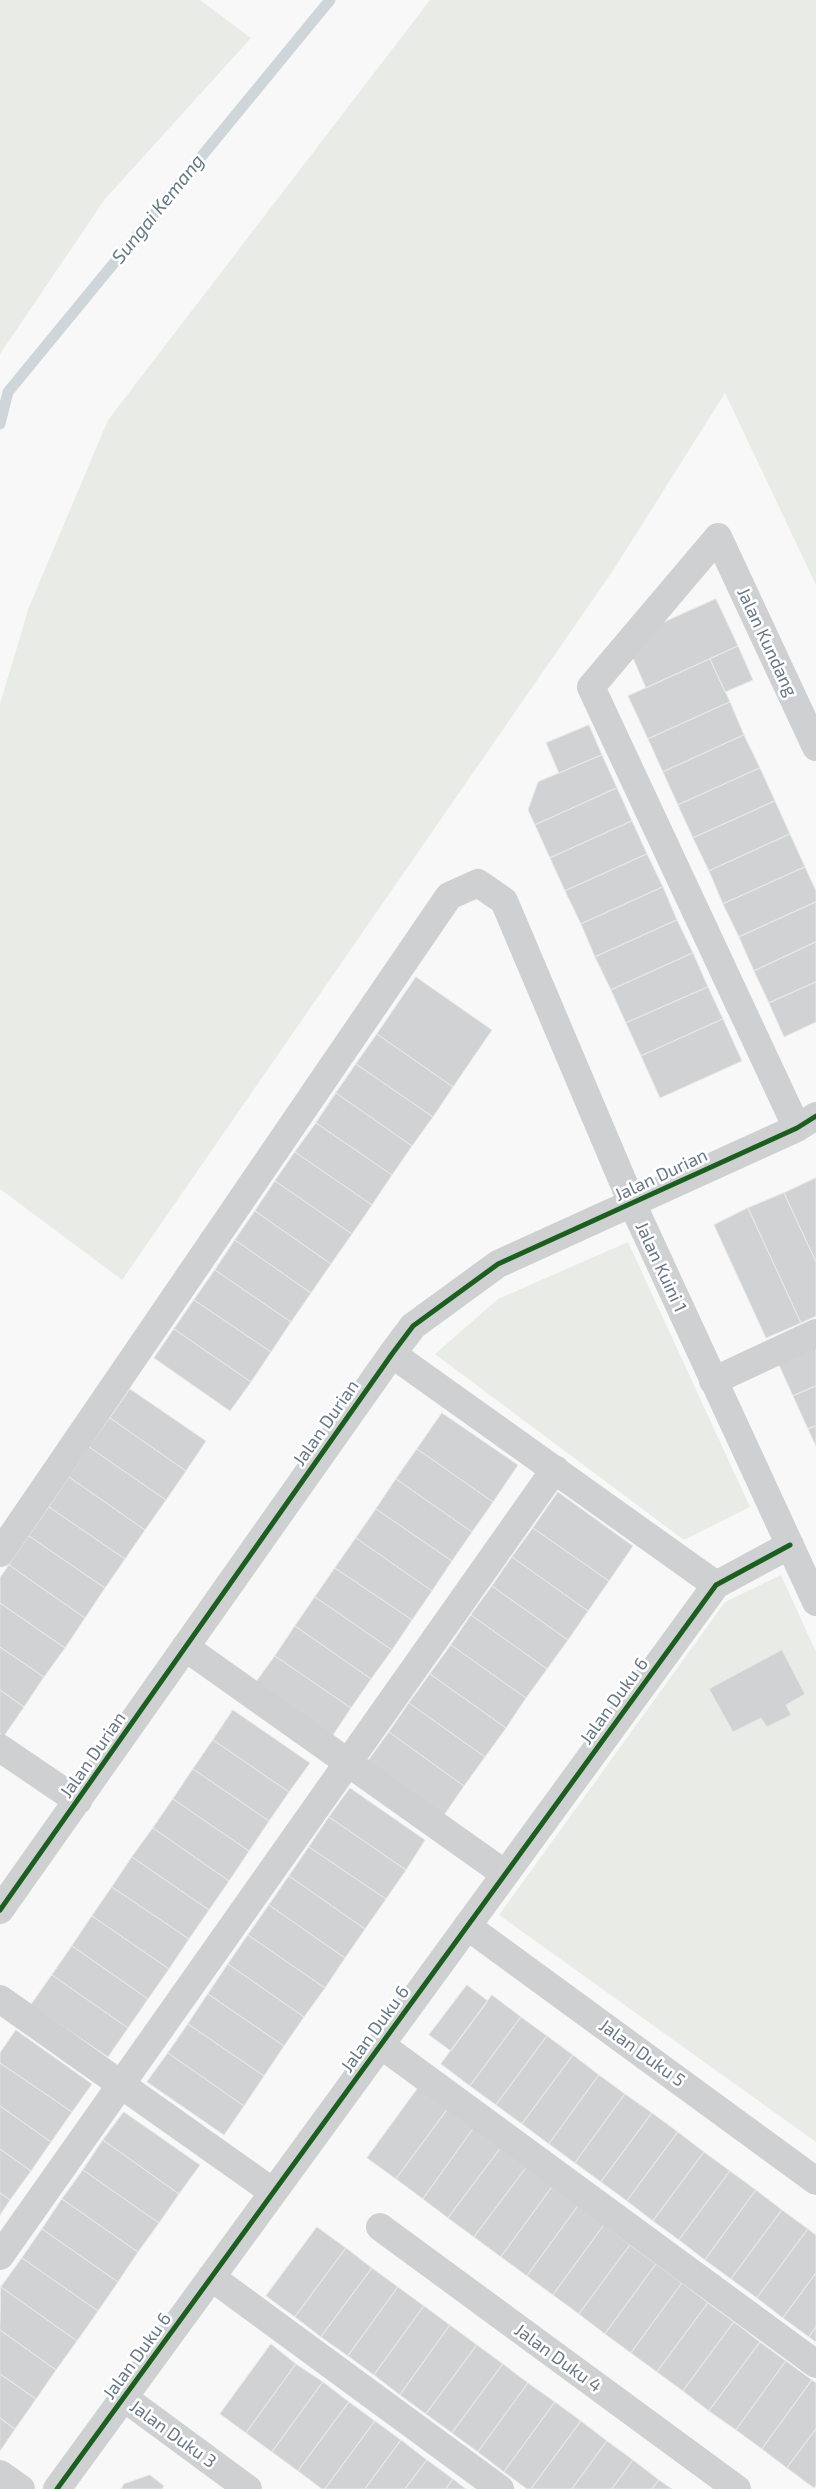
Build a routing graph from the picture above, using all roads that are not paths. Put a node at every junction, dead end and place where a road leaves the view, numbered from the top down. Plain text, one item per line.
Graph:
1 (816, 747) edge
2 (807, 1122) edge
3 (632, 1203) junction
4 (816, 1333) edge
5 (392, 1354) junction
6 (713, 1381) junction
7 (555, 1469) junction
8 (790, 1545) junction
9 (0, 1553) edge
10 (716, 1584) junction
11 (816, 1602) edge
12 (185, 1647) junction
13 (0, 1748) edge
14 (347, 1763) junction
15 (78, 1801) junction
16 (505, 1874) junction
17 (0, 1910) edge
18 (468, 1926) junction
19 (0, 1999) edge
20 (381, 2045) junction
21 (121, 2085) junction
22 (816, 2181) edge
23 (272, 2192) junction
24 (380, 2227) dead end
25 (0, 2256) edge
26 (211, 2277) junction
27 (816, 2364) edge
28 (123, 2397) junction
29 (0, 2474) edge
30 (22, 2489) edge
31 (57, 2489) edge
32 (248, 2489) edge
33 (500, 2489) edge
34 (737, 2489) edge

1 - 2 street, Jalan Kundang
2 - 3 street, Jalan Durian
3 - 5 street, Jalan Durian
3 - 6 street, Jalan Kuini 1
3 - 9 street, Jalan Kuini 1
4 - 6 street
5 - 7 street
5 - 12 street, Jalan Durian
6 - 8 street, Jalan Kuini 1
7 - 10 street
7 - 14 street
8 - 10 street
8 - 11 street, Jalan Kuini 1
10 - 16 street, Jalan Duku 6
12 - 14 street
12 - 15 street, Jalan Durian
13 - 15 street
14 - 16 street
14 - 21 street
15 - 17 street, Jalan Durian
16 - 18 street, Jalan Duku 6
18 - 20 street, Jalan Duku 6
18 - 22 street, Jalan Duku 5
19 - 21 street
20 - 23 street, Jalan Duku 6
20 - 27 street
21 - 23 street
21 - 25 street
23 - 26 street, Jalan Duku 6
24 - 34 street, Jalan Duku 4
26 - 28 street, Jalan Duku 6
26 - 33 street
28 - 31 street, Jalan Duku 6
28 - 32 street, Jalan Duku 3
29 - 30 street

